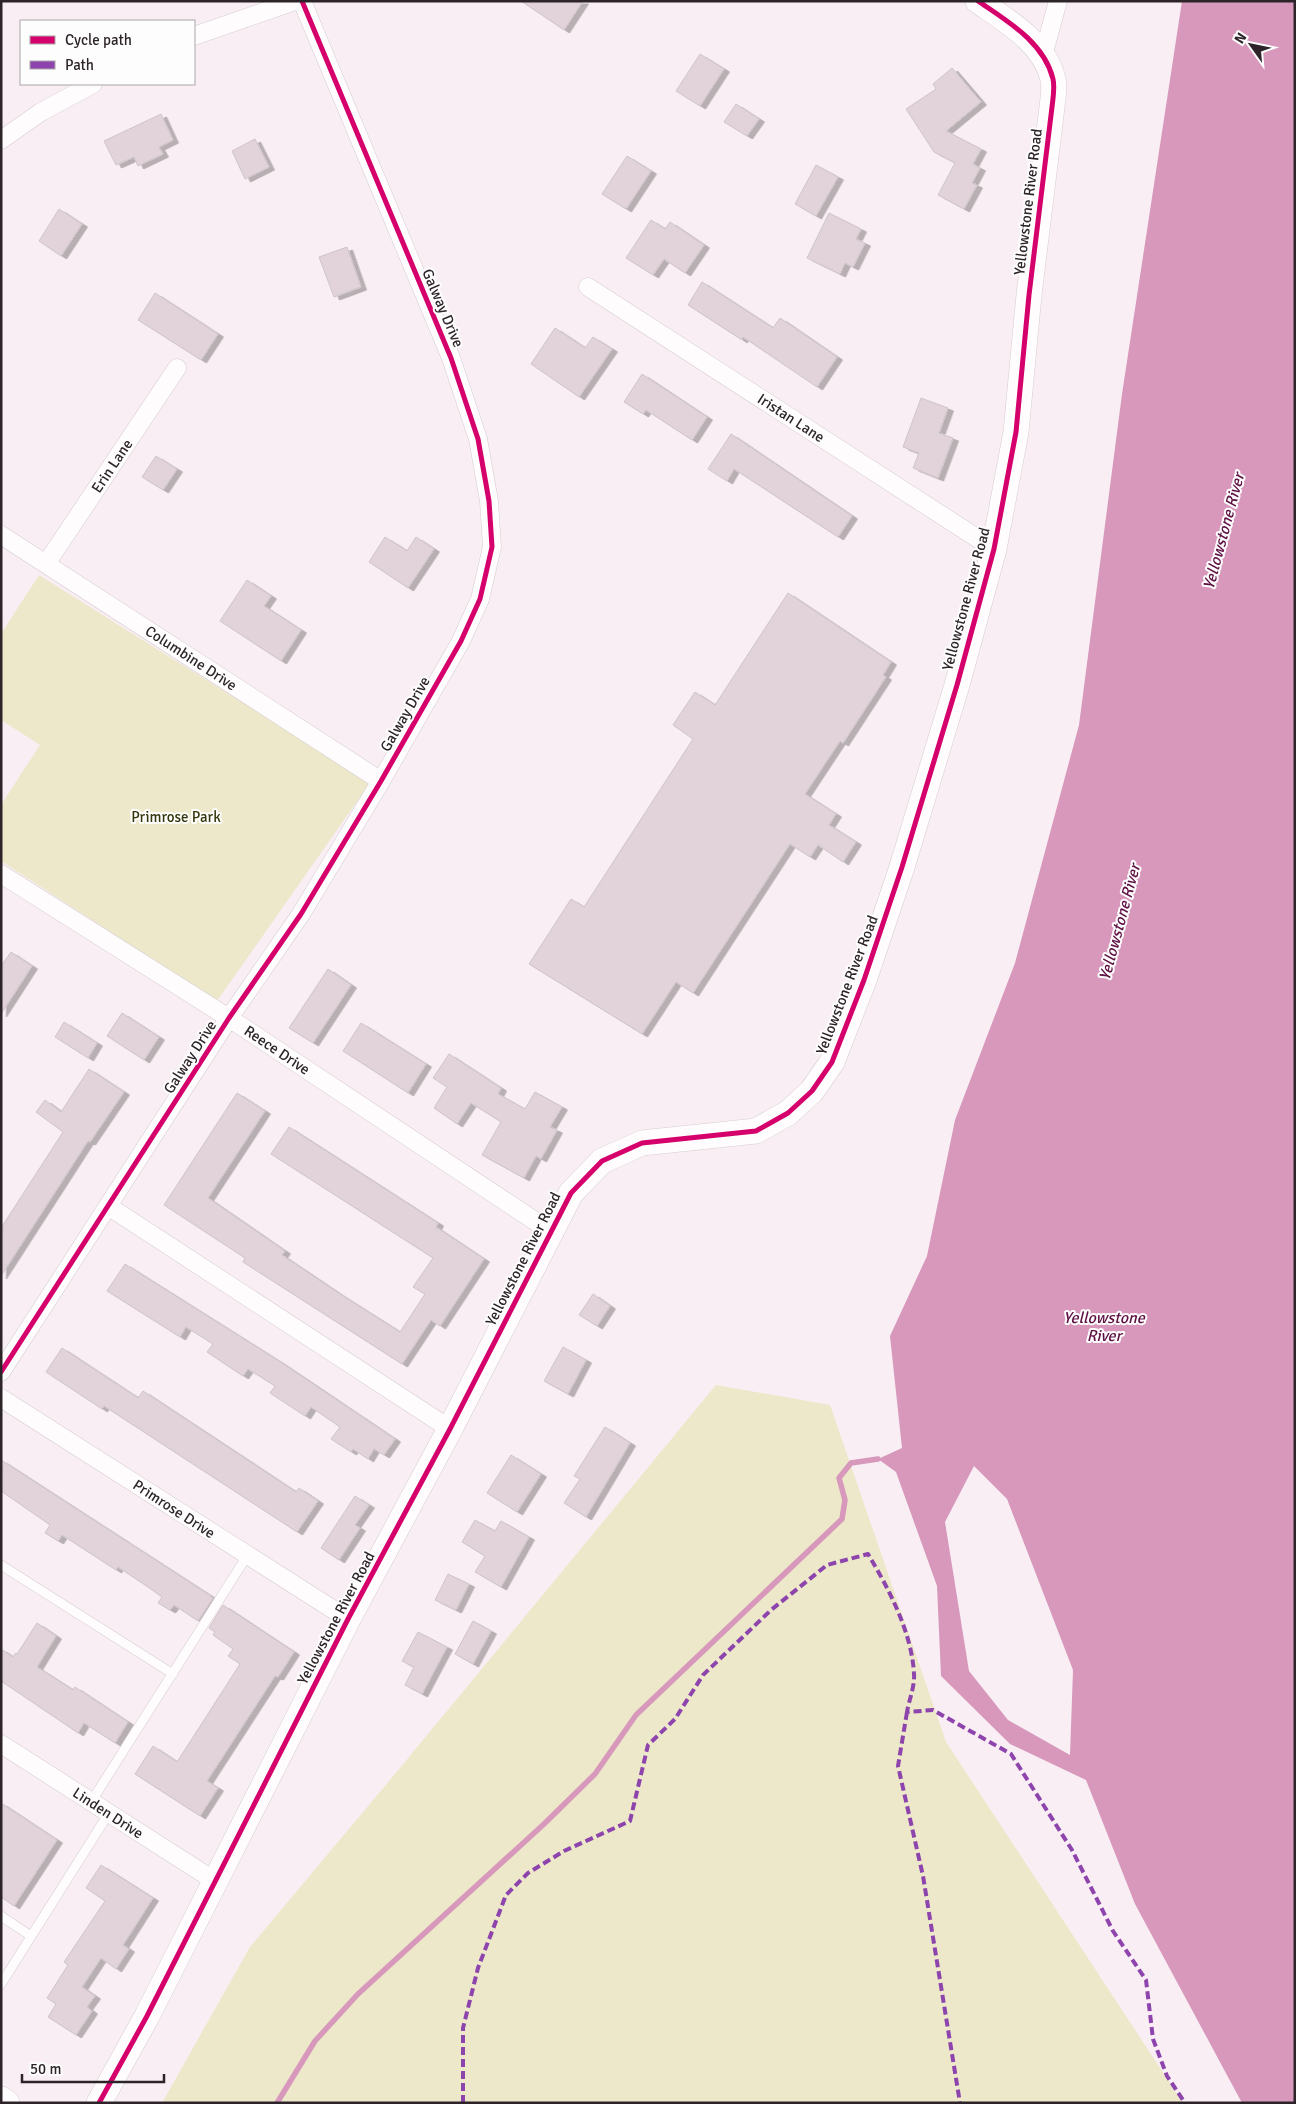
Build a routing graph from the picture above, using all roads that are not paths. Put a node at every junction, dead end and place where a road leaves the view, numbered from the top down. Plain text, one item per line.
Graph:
1 (295, 1) edge
2 (302, 1) edge
3 (978, 1) edge
4 (1058, 1) edge
5 (195, 36) edge
6 (1043, 56) junction
7 (91, 85) edge
8 (1, 140) edge
9 (588, 287) dead end
10 (177, 368) dead end
11 (1, 535) edge
12 (994, 549) junction
13 (46, 564) junction
14 (381, 781) junction
15 (1, 874) edge
16 (230, 1018) junction
17 (108, 1206) junction
18 (550, 1232) junction
19 (1, 1372) edge
20 (1, 1398) edge
21 (450, 1429) junction
22 (247, 1556) junction
23 (1, 1565) edge
24 (348, 1619) junction
25 (173, 1674) junction
26 (1, 1744) edge
27 (91, 1802) junction
28 (109, 1814) junction
29 (216, 1881) junction
30 (1, 1916) edge
31 (31, 1936) junction
32 (1, 1984) edge
33 (1, 2099) edge
34 (7, 2103) edge
35 (98, 2103) edge

1 - 5 street
2 - 14 street, Galway Drive
3 - 6 street, Yellowstone River Road
4 - 6 street
6 - 12 street, Yellowstone River Road
7 - 8 street
9 - 12 street, Iristan Lane
10 - 13 street, Erin Lane
11 - 13 street, Columbine Drive
12 - 18 street, Yellowstone River Road
13 - 14 street, Columbine Drive
14 - 16 street, Galway Drive
15 - 16 street, Reece Drive
16 - 17 street, Galway Drive
16 - 18 street, Reece Drive
17 - 19 street, Galway Drive
17 - 21 street
18 - 21 street, Yellowstone River Road
20 - 22 street, Primrose Drive
21 - 24 street, Yellowstone River Road
22 - 24 street, Primrose Drive
22 - 25 lane
23 - 25 lane
24 - 29 street, Yellowstone River Road
25 - 27 lane
26 - 27 street, Linden Drive
27 - 28 street, Linden Drive
28 - 29 street, Linden Drive
28 - 31 lane
29 - 35 street, Yellowstone River Road
30 - 31 lane
31 - 32 lane
33 - 34 street

